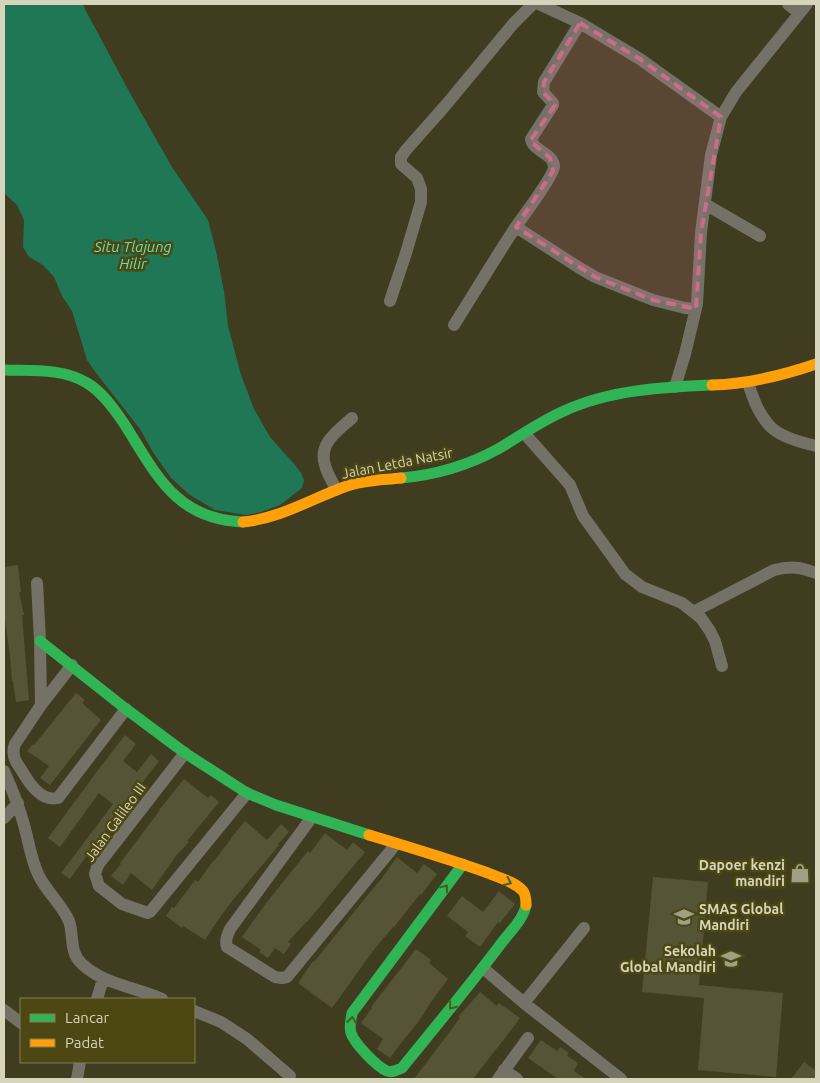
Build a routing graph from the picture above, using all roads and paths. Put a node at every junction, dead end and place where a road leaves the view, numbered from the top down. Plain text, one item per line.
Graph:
1 (532, 4) edge
2 (539, 4) edge
3 (788, 4) edge
4 (803, 8) edge
5 (580, 23) junction
6 (721, 117) junction
7 (705, 204) junction
8 (516, 226) junction
9 (760, 236) dead end
10 (390, 300) dead end
11 (696, 309) junction
12 (454, 325) dead end
13 (816, 364) edge
14 (4, 370) edge
15 (748, 383) junction
16 (674, 387) junction
17 (352, 418) dead end
18 (524, 434) junction
19 (816, 446) edge
20 (336, 490) junction
21 (816, 573) edge
22 (38, 583) dead end
23 (694, 612) junction
24 (40, 641) junction
25 (72, 665) junction
26 (722, 666) dead end
27 (41, 705) junction
28 (126, 709) junction
29 (185, 753) junction
30 (4, 771) edge
31 (247, 793) junction
32 (18, 803) junction
33 (312, 817) junction
34 (4, 818) edge
35 (396, 844) junction
36 (463, 864) junction
37 (584, 928) dead end
38 (483, 968) junction
39 (103, 979) junction
40 (97, 998) edge
41 (160, 998) edge
42 (524, 1003) junction
43 (4, 1010) edge
44 (195, 1011) edge
45 (20, 1022) edge
46 (528, 1038) dead end
47 (80, 1063) edge
48 (501, 1075) edge
49 (290, 1076) dead end
50 (77, 1079) edge
51 (516, 1079) edge
52 (621, 1079) edge

1 - 10 street
2 - 5 street
3 - 4 street
4 - 6 street
5 - 6 street
5 - 8 street
6 - 7 street
7 - 9 street
7 - 11 street
8 - 11 street
8 - 12 street
11 - 16 street
13 - 15 street, Jalan Letda Natsir
14 - 20 street, Jalan Letda Natsir
15 - 16 street, Jalan Letda Natsir
15 - 19 street
16 - 18 street, Jalan Letda Natsir
17 - 20 street
18 - 20 street, Jalan Letda Natsir
18 - 23 street
21 - 23 street
22 - 24 street
23 - 26 street
24 - 25 street
24 - 27 street
25 - 27 street
25 - 28 street
27 - 28 street
28 - 29 street
29 - 31 street
29 - 31 street, Jalan Galileo III
30 - 32 street
31 - 33 street
32 - 34 street
32 - 39 street
33 - 35 street
33 - 35 street
35 - 36 street
36 -> 38 street
38 -> 36 street
37 - 42 street
38 - 42 street
39 - 40 street
39 - 41 street
42 - 52 street
43 - 45 street
44 - 49 street
46 - 48 street
47 - 50 street
48 - 51 street

